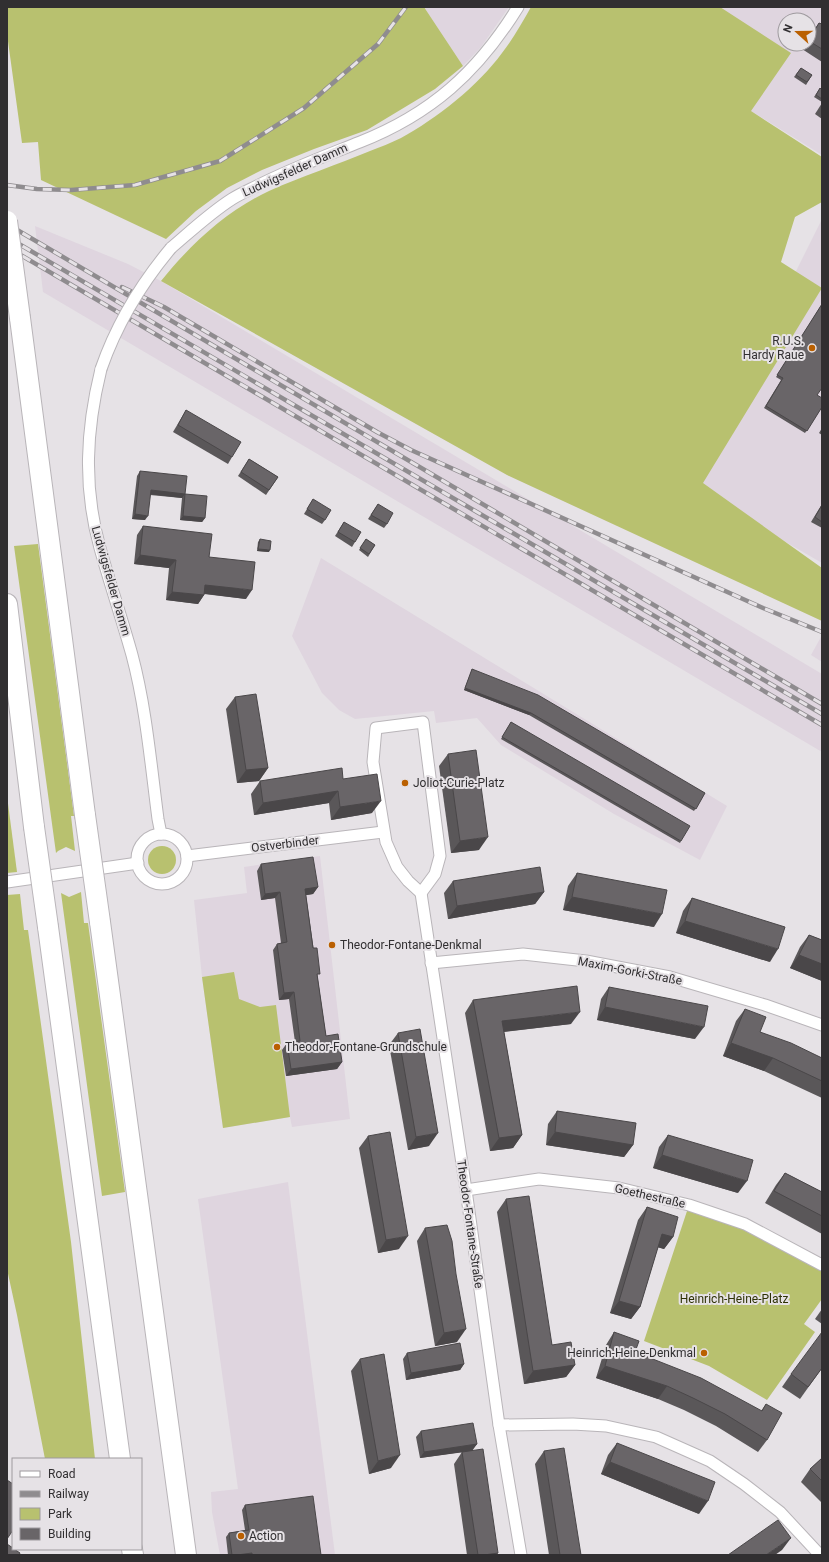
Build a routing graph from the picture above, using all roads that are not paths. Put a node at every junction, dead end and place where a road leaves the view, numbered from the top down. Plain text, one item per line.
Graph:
1 (518, 7) edge
2 (7, 221) edge
3 (7, 604) edge
4 (383, 832) junction
5 (161, 834) junction
6 (187, 856) junction
7 (138, 863) junction
8 (7, 882) edge
9 (421, 893) junction
10 (431, 963) junction
11 (822, 1025) edge
12 (466, 1190) junction
13 (822, 1265) edge
14 (498, 1425) junction
15 (120, 1458) edge
16 (186, 1555) edge
17 (521, 1555) edge
18 (820, 1555) edge

1 - 5 street, Ludwigsfelder Damm, bridge
2 - 16 highway, bridge
3 - 15 highway, bridge
4 - 6 street, Ostverbinder
4 - 9 street
4 - 9 street
5 - 6 street
5 - 7 street
6 - 7 street
7 - 8 street
9 - 10 street, Theodor-Fontane-Straße
10 - 11 street, Maxim-Gorki-Straße
10 - 12 street, Theodor-Fontane-Straße
12 - 13 street, Goethestraße
12 - 14 street, Theodor-Fontane-Straße
14 - 17 street, Theodor-Fontane-Straße
14 - 18 street

